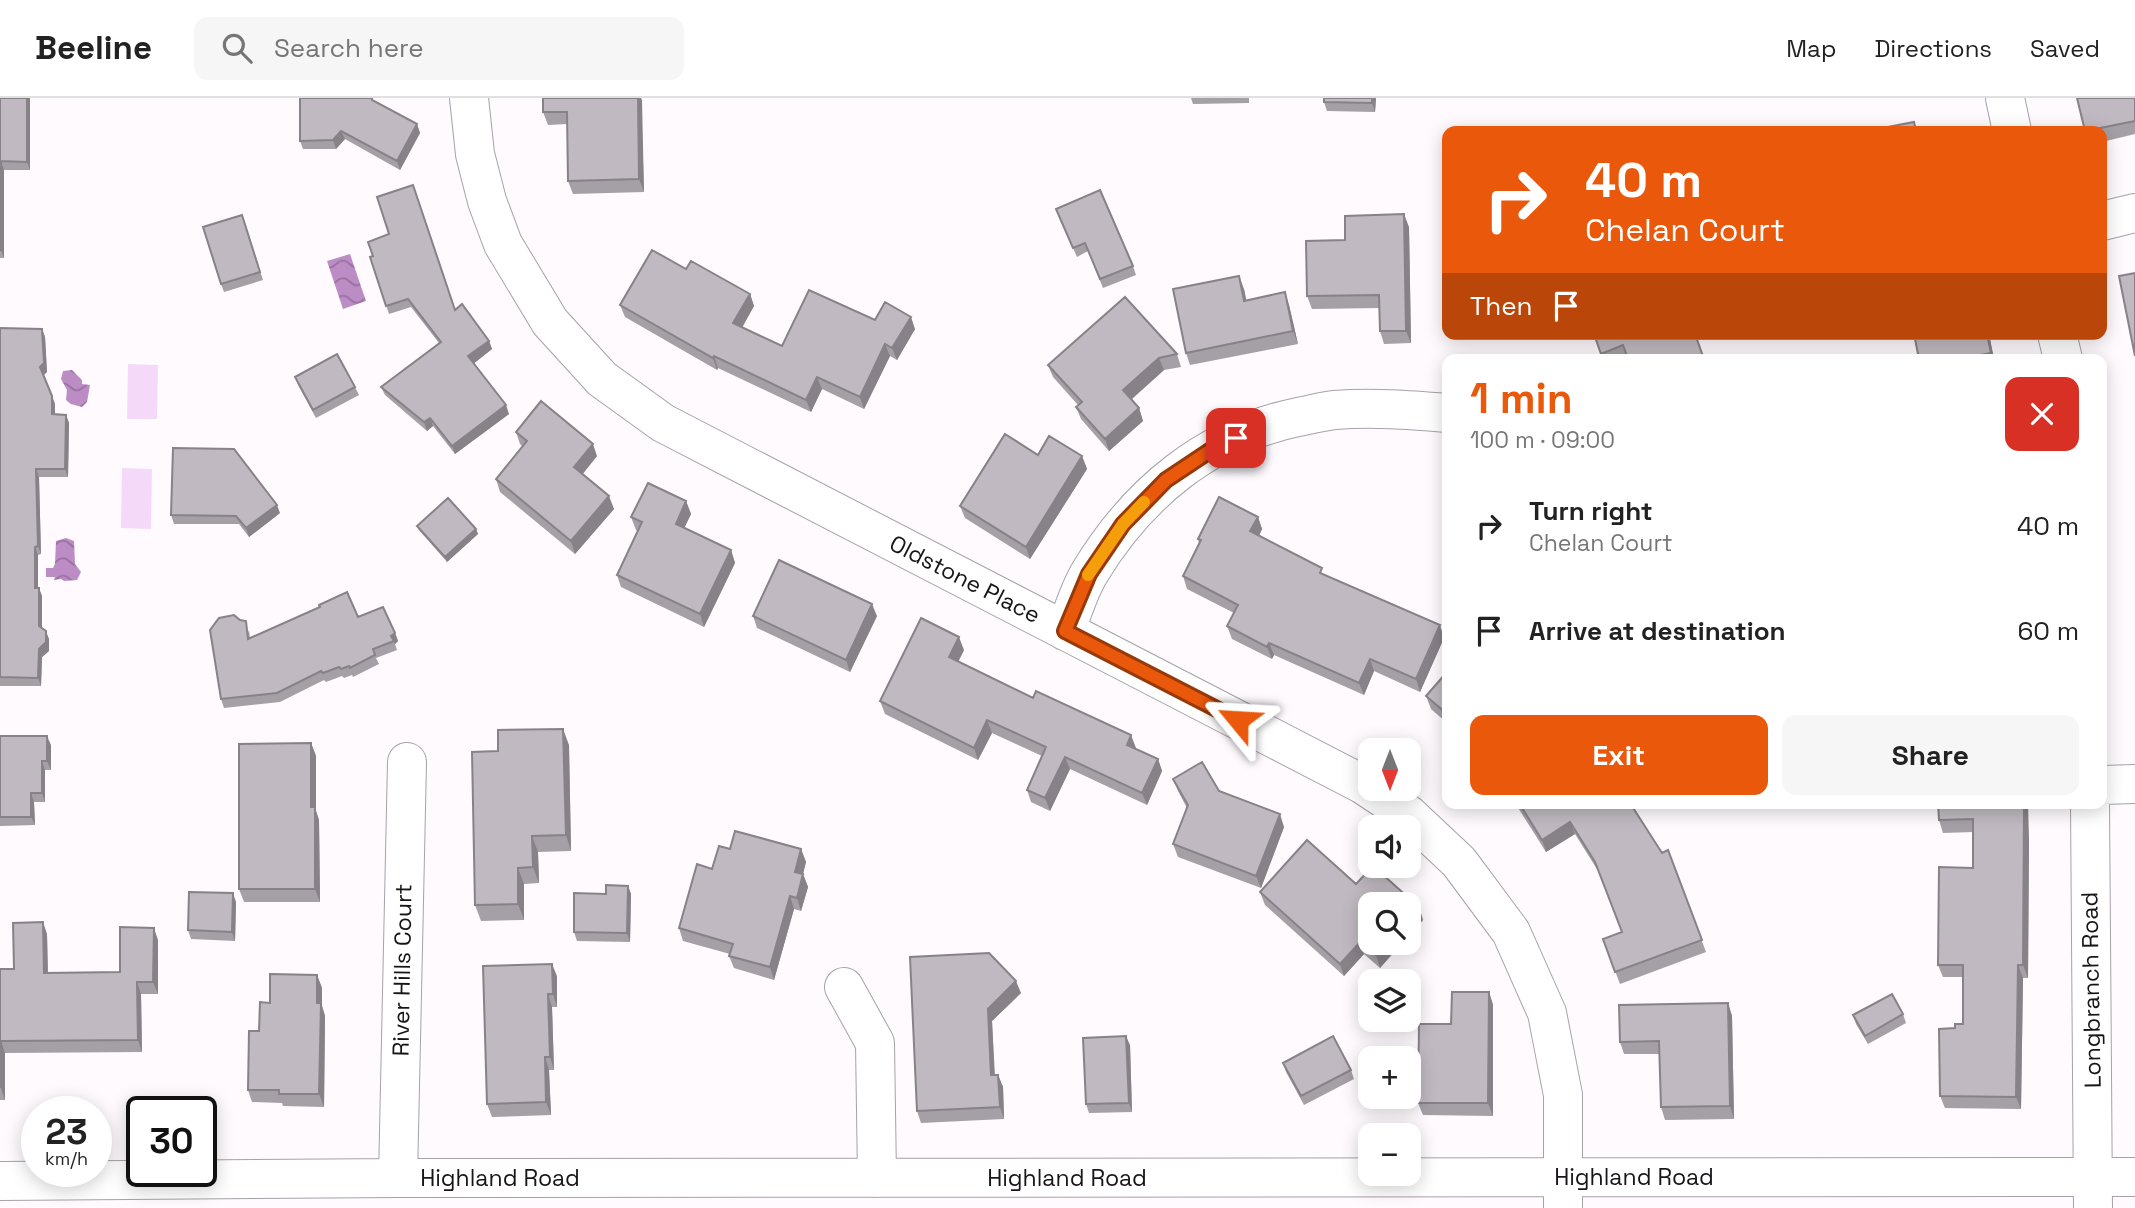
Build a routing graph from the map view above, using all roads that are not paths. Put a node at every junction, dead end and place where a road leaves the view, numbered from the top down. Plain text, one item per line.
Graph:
1 (469, 98) edge
2 (2005, 98) edge
3 (2011, 126) edge
4 (2135, 213) edge
5 (2107, 219) edge
6 (1442, 412) edge
7 (1065, 631) junction
8 (407, 762) dead end
9 (2135, 784) edge
10 (2107, 785) edge
11 (2090, 809) edge
12 (844, 987) dead end
13 (2135, 1177) edge
14 (398, 1178) junction
15 (877, 1178) junction
16 (0, 1181) edge
17 (752, 1193) edge
18 (1563, 1193) edge
19 (2093, 1193) edge

1 - 7 street, Oldstone Place
2 - 3 street
4 - 5 street
6 - 7 street
7 - 18 street, Oldstone Place
8 - 14 street, River Hills Court
9 - 10 street
11 - 19 street, Longbranch Road
12 - 15 street
13 - 19 street, Highland Road
14 - 16 street, Highland Road
14 - 17 street, Highland Road
15 - 17 street, Highland Road
15 - 18 street, Highland Road
18 - 19 street, Highland Road

